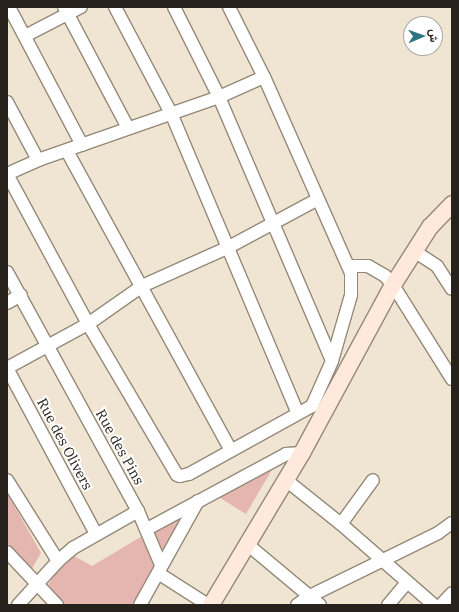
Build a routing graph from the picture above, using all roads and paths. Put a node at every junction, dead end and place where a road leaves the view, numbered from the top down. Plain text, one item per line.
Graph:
1 (10, 7) edge
2 (80, 7) edge
3 (115, 7) edge
4 (174, 7) edge
5 (230, 7) edge
6 (66, 10) edge
7 (25, 36) junction
8 (264, 77) junction
9 (219, 97) junction
10 (7, 102) edge
11 (171, 113) junction
12 (128, 128) junction
13 (82, 145) junction
14 (67, 151) junction
15 (38, 160) junction
16 (7, 174) edge
17 (318, 199) junction
18 (452, 204) edge
19 (272, 223) junction
20 (227, 248) junction
21 (414, 251) junction
22 (349, 266) junction
23 (7, 272) edge
24 (393, 285) junction
25 (142, 286) junction
26 (452, 289) edge
27 (21, 295) junction
28 (7, 303) edge
29 (88, 324) junction
30 (48, 346) junction
31 (332, 361) junction
32 (449, 367) edge
33 (7, 368) edge
34 (452, 379) edge
35 (318, 409) junction
36 (298, 413) junction
37 (231, 450) junction
38 (302, 453) junction
39 (7, 480) edge
40 (286, 480) junction
41 (373, 480) dead end
42 (198, 500) junction
43 (138, 511) junction
44 (452, 523) edge
45 (341, 524) junction
46 (147, 529) junction
47 (96, 534) junction
48 (247, 544) junction
49 (7, 552) edge
50 (58, 561) junction
51 (383, 562) junction
52 (160, 569) junction
53 (407, 582) junction
54 (38, 584) junction
55 (452, 593) edge
56 (310, 596) junction
57 (18, 605) edge
58 (57, 605) edge
59 (140, 605) edge
60 (210, 605) edge
61 (297, 605) edge
62 (320, 605) edge
63 (388, 605) edge
64 (434, 605) edge
65 (441, 605) edge

1 - 7 street
2 - 6 street
3 - 11 street
4 - 9 street
5 - 8 street
6 - 7 street
6 - 12 street
7 - 13 street
8 - 9 street
8 - 17 street
9 - 11 street
9 - 19 street
10 - 15 street
11 - 12 street
11 - 20 street
12 - 13 street
13 - 14 street
14 - 15 street
14 - 25 street
15 - 16 street
16 - 29 street
17 - 19 street
17 - 22 street
18 - 21 main road
19 - 20 street
19 - 31 street
20 - 25 street
20 - 36 street
21 - 24 main road
21 - 26 street
22 - 24 street
22 - 31 street
23 - 27 street, Rue des Pins
24 - 32 street
24 - 35 main road
25 - 29 street
25 - 37 street
27 - 28 street
27 - 30 street, Rue des Pins
29 - 30 street
29 - 37 street
30 - 33 street
30 - 43 street, Rue des Pins
31 - 35 street
32 - 34 street
33 - 47 street, Rue des Olivers
35 - 36 street
35 - 38 main road
36 - 37 street
38 - 40 main road
38 - 42 street
39 - 50 street
40 - 45 street
40 - 48 main road
41 - 45 street
42 - 46 street
42 - 52 street
43 - 46 street, Rue des Pins
43 - 47 street
44 - 51 street
45 - 51 street
46 - 52 street, Rue des Pins
47 - 50 street
48 - 56 street
48 - 60 main road
49 - 54 street
50 - 54 street
51 - 53 street
51 - 56 street
52 - 59 street
52 - 60 street
53 - 63 street
53 - 64 street
54 - 57 street
54 - 58 street
55 - 65 street
56 - 61 street
56 - 62 street

